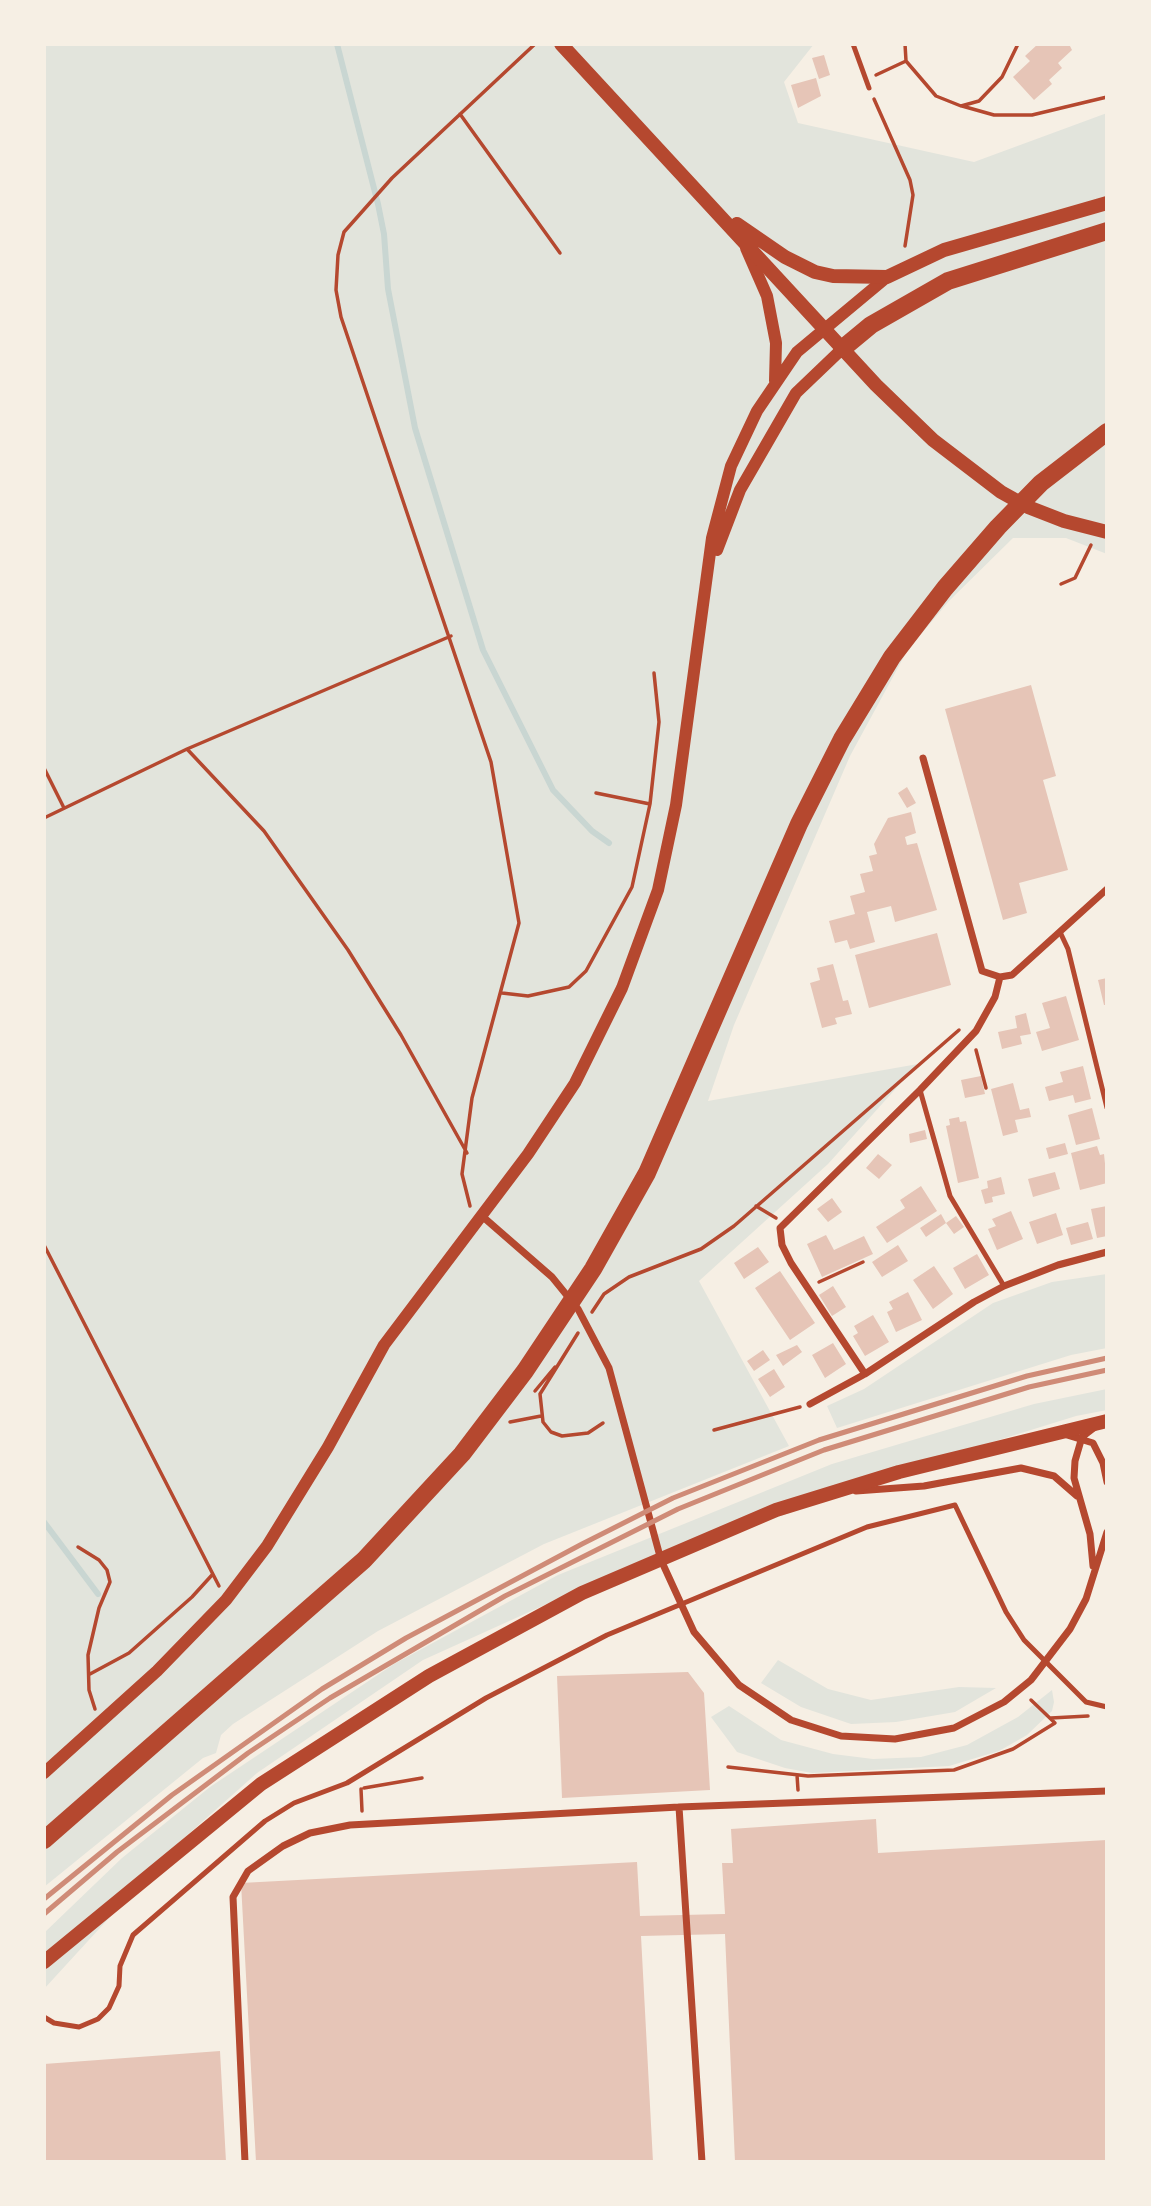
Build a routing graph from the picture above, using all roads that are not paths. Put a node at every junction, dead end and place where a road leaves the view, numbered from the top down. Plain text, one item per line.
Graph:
1 (561, 44) edge
2 (853, 44) edge
3 (869, 88) road end
4 (708, 202) junction
5 (1107, 203) edge
6 (1107, 231) edge
7 (743, 241) junction
8 (887, 277) junction
9 (823, 327) junction
10 (842, 349) junction
11 (775, 381) junction
12 (1107, 432) edge
13 (1107, 531) edge
14 (705, 605) junction
15 (923, 758) dead end
16 (1107, 889) edge
17 (1060, 932) junction
18 (1000, 978) junction
19 (920, 1090) junction
20 (1107, 1108) edge
21 (482, 1216) junction
22 (1107, 1252) edge
23 (1004, 1286) junction
24 (865, 1374) junction
25 (810, 1404) road end
26 (1104, 1422) edge
27 (1056, 1433) junction
28 (1082, 1437) junction
29 (1107, 1477) edge
30 (831, 1493) junction
31 (1077, 1496) junction
32 (1107, 1532) edge
33 (1093, 1570) junction
34 (1107, 1707) edge
35 (44, 1773) edge
36 (1107, 1791) edge
37 (679, 1807) junction
38 (44, 1840) edge
39 (44, 1962) edge
40 (44, 2017) edge
41 (245, 2162) edge
42 (702, 2162) edge

1 - 4 main road
2 - 3 lane
4 - 7 main road
4 - 8 main road
5 - 8 main road
6 - 10 highway
7 - 9 main road
7 - 11 street
8 - 9 street
9 - 10 main road
9 - 11 street
10 - 13 main road
10 - 14 street
11 - 14 street
12 - 38 highway
14 - 21 street
15 - 18 street
16 - 17 street
17 - 18 street
17 - 20 lane
18 - 19 street
19 - 23 lane
19 - 24 street
21 - 33 street
21 - 35 street
22 - 23 street
23 - 24 street
24 - 25 street
26 - 27 main road
26 - 28 street
27 - 28 street
27 - 30 main road
28 - 29 street
28 - 31 street
30 - 31 street
30 - 39 main road
31 - 33 street
32 - 33 street
34 - 40 lane
36 - 37 street
37 - 41 street
37 - 42 street

